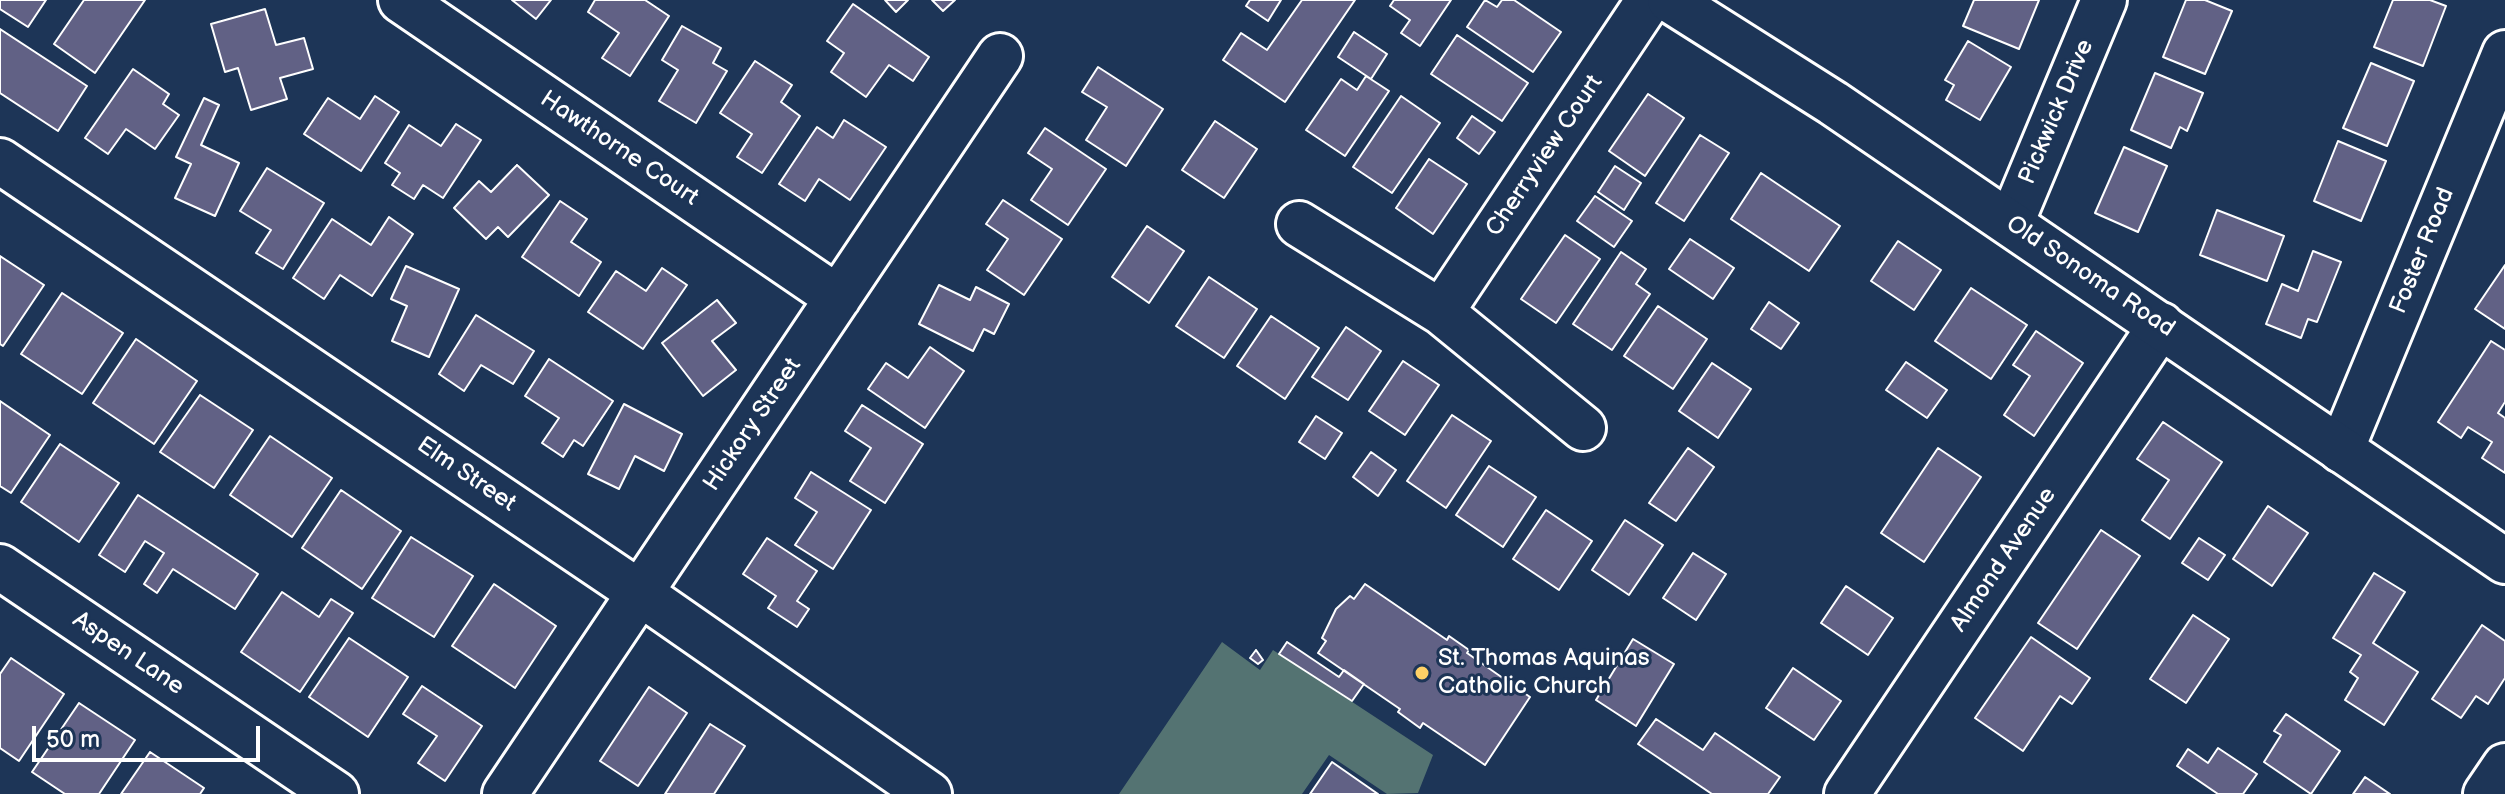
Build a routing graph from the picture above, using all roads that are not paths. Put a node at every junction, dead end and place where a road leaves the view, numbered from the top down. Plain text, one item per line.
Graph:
1 (401, 0) edge
2 (1649, 0) edge
3 (1670, 0) edge
4 (2104, 0) edge
5 (1000, 56) dead end
6 (2500, 82) edge
7 (0, 161) edge
8 (2011, 223) junction
9 (1299, 224) dead end
10 (838, 298) junction
11 (1441, 312) junction
12 (2161, 325) junction
13 (1583, 428) dead end
14 (2341, 450) junction
15 (2505, 561) edge
16 (0, 567) edge
17 (640, 593) junction
18 (2505, 766) edge
19 (336, 794) edge
20 (505, 794) edge
21 (929, 794) edge
22 (1847, 794) edge
23 (2486, 794) edge

1 - 10 street, Hawthorne Court
2 - 11 street, Cherryview Court
3 - 8 street, Old Sonoma Road
4 - 8 street, Pickwick Drive
5 - 10 street, Hickory Street
6 - 14 street, Foster Road
7 - 17 street, Elm Street
8 - 12 street, Old Sonoma Road
9 - 11 street
10 - 17 street, Hickory Street
11 - 13 street
12 - 14 street, Old Sonoma Road
12 - 22 street, Almond Avenue
14 - 15 street, Old Sonoma Road
16 - 19 street, Aspen Lane
17 - 20 street, Hickory Street
17 - 21 street, Elm Street
18 - 23 street

